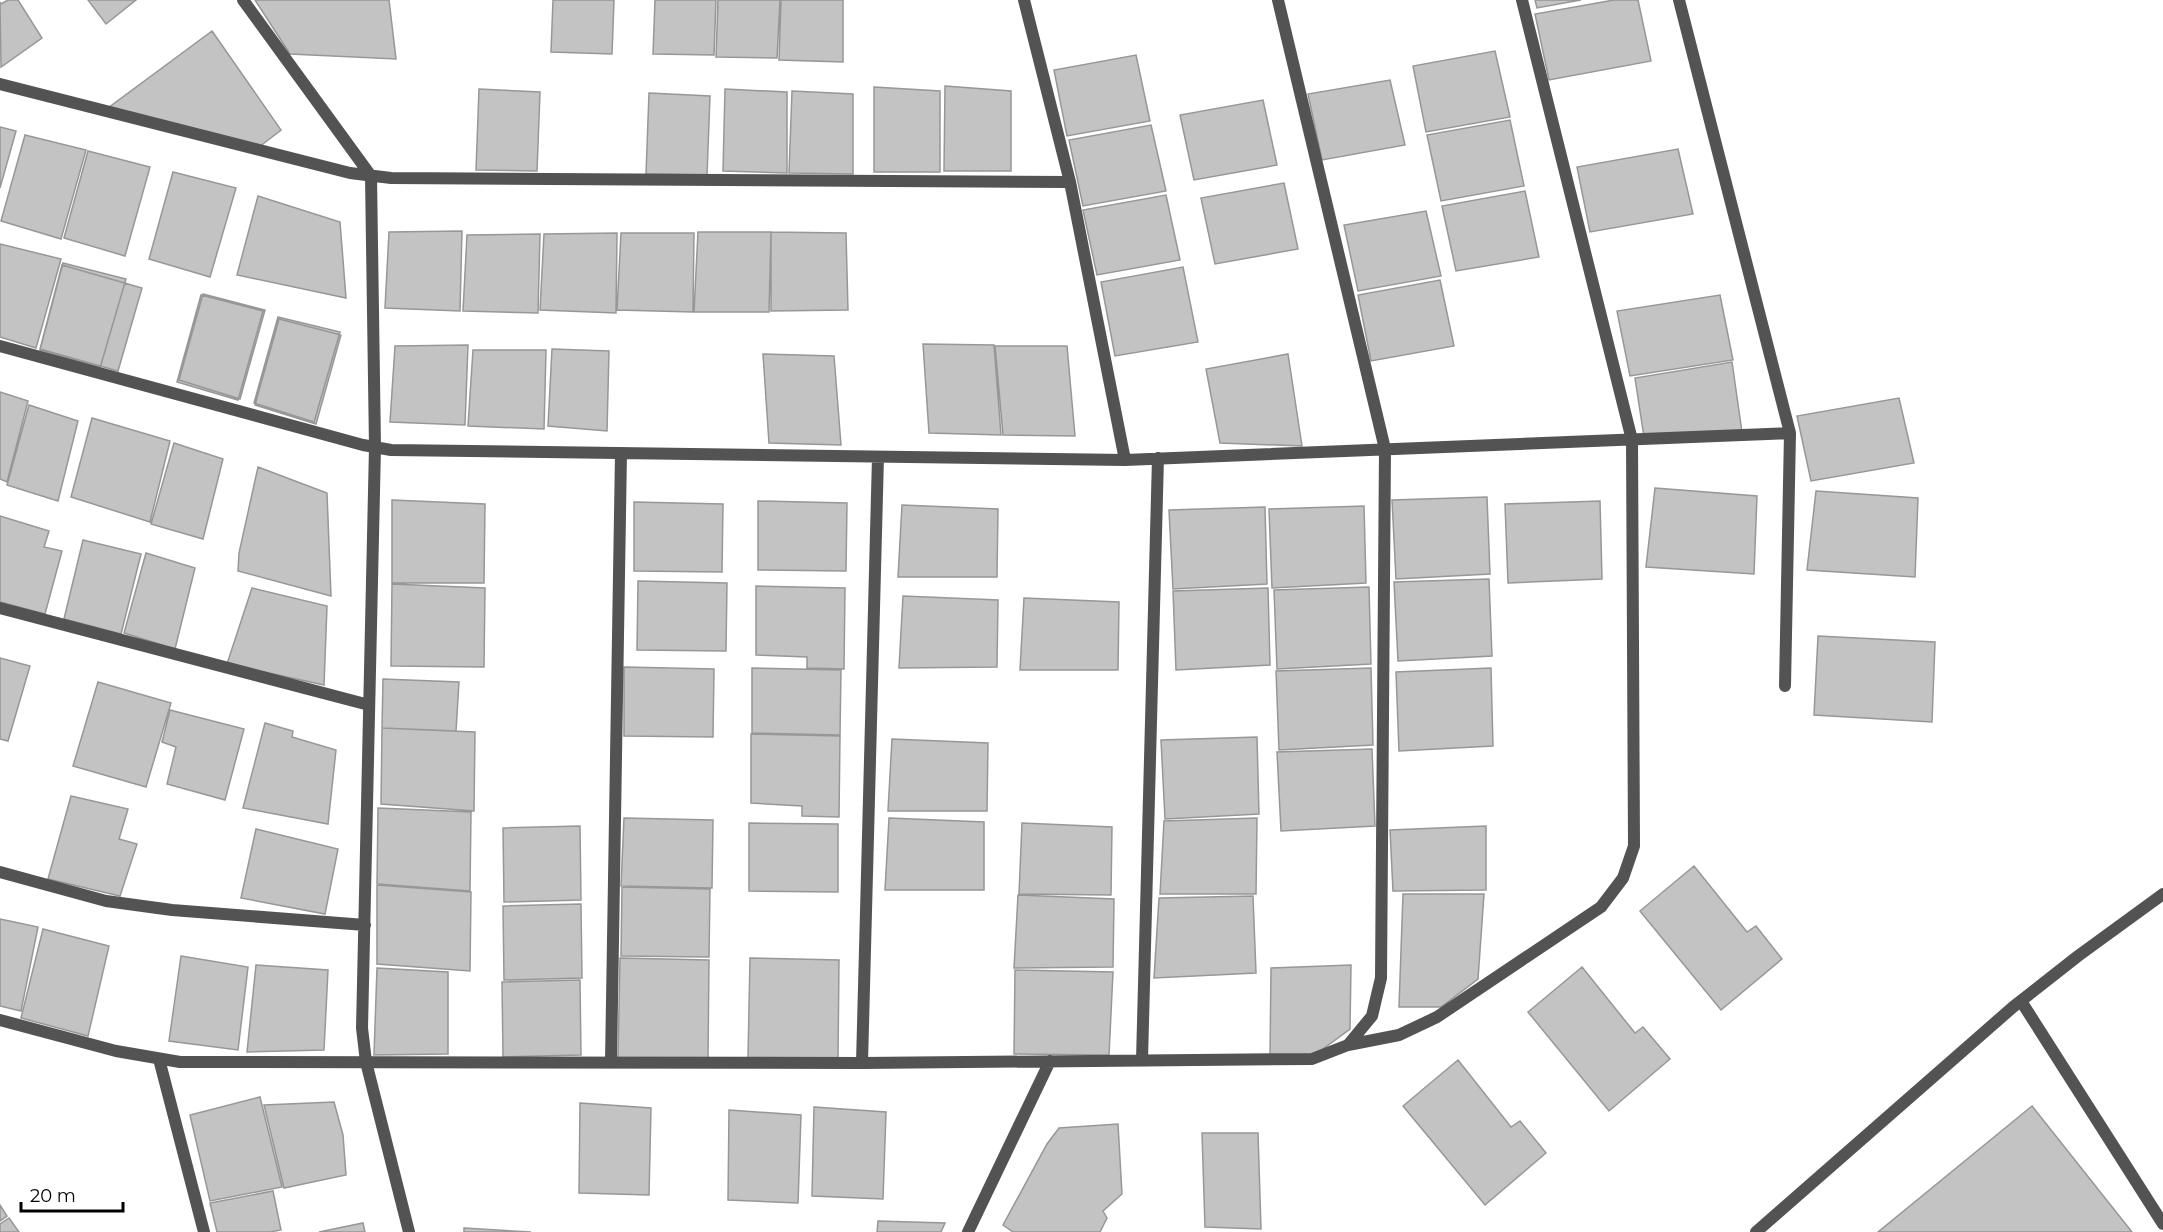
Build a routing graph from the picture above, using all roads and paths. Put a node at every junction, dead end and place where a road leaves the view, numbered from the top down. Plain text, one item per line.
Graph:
1 (243, 0) edge
2 (1023, 0) edge
3 (1278, 0) edge
4 (1522, 0) edge
5 (1679, 0) edge
6 (0, 84) edge
7 (371, 176) junction
8 (1070, 182) junction
9 (0, 346) edge
10 (1790, 433) junction
11 (1632, 440) junction
12 (375, 447) junction
13 (1385, 449) junction
14 (621, 453) junction
15 (878, 457) junction
16 (1158, 458) junction
17 (1125, 460) junction
18 (0, 608) edge
19 (1785, 686) dead end
20 (369, 705) junction
21 (0, 872) edge
22 (2163, 894) edge
23 (365, 925) junction
24 (2021, 1001) junction
25 (0, 1020) edge
26 (1348, 1045) junction
27 (159, 1059) junction
28 (1142, 1060) junction
29 (1050, 1061) junction
30 (366, 1062) junction
31 (611, 1062) junction
32 (862, 1062) junction
33 (2163, 1224) edge
34 (204, 1232) edge
35 (409, 1232) edge
36 (968, 1232) edge
37 (1756, 1232) edge

1 - 7 street
2 - 8 street
3 - 13 street
4 - 11 street
5 - 10 street
6 - 7 street
7 - 8 street
7 - 12 street
8 - 17 street
9 - 12 street
10 - 11 street
10 - 19 street
11 - 13 street
11 - 26 street
12 - 14 street
12 - 20 street
13 - 16 street
13 - 26 street
14 - 15 street
14 - 31 street
15 - 17 street
15 - 32 street
16 - 17 street
16 - 28 street
18 - 20 street
20 - 23 street
21 - 23 street
22 - 24 street
23 - 30 street
24 - 33 street
24 - 37 street
25 - 27 street
26 - 28 street
27 - 30 street
27 - 34 street
28 - 29 street
29 - 32 street
29 - 36 street
30 - 31 street
30 - 35 street
31 - 32 street

